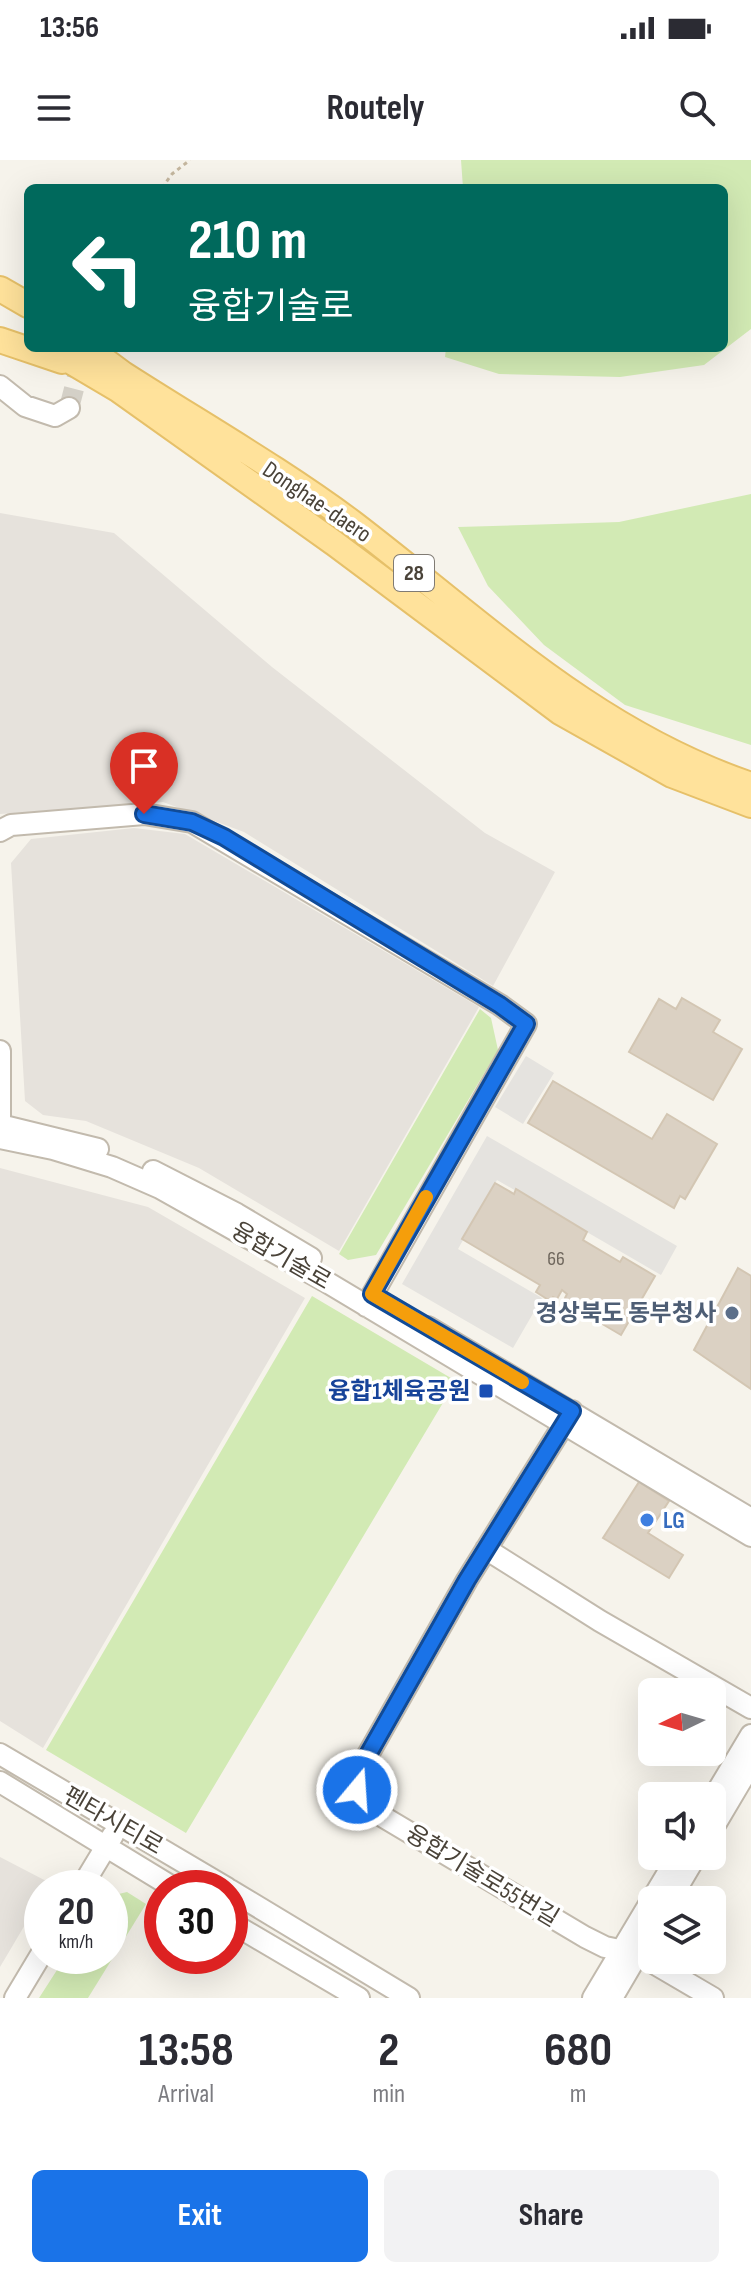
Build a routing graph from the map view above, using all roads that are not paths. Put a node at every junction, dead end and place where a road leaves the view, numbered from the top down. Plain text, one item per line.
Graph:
1 (0, 289) edge
2 (24, 303) edge
3 (0, 306) edge
4 (24, 315) edge
5 (0, 324) edge
6 (24, 335) edge
7 (0, 340) edge
8 (24, 348) edge
9 (36, 352) edge
10 (55, 352) edge
11 (91, 352) edge
12 (99, 378) junction
13 (0, 386) edge
14 (69, 408) dead end
15 (751, 785) edge
16 (751, 805) edge
17 (0, 831) edge
18 (0, 1051) edge
19 (0, 1117) edge
20 (0, 1125) edge
21 (0, 1138) edge
22 (369, 1300) junction
23 (568, 1418) junction
24 (751, 1519) edge
25 (751, 1536) edge
26 (486, 1549) junction
27 (751, 1708) edge
28 (751, 1735) edge
29 (0, 1754) edge
30 (751, 1764) edge
31 (0, 1782) edge
32 (723, 1782) edge
33 (726, 1806) edge
34 (119, 1825) junction
35 (106, 1847) junction
36 (92, 1870) edge
37 (144, 1870) edge
38 (196, 1870) edge
39 (671, 1870) edge
40 (248, 1901) edge
41 (248, 1933) edge
42 (638, 1947) edge
43 (630, 1956) junction
44 (29, 1974) edge
45 (15, 1998) edge
46 (359, 1998) edge
47 (409, 1998) edge
48 (593, 1998) edge
49 (612, 1998) edge
50 (690, 1998) edge
51 (713, 1998) edge

1 - 2 main road
3 - 4 main road
5 - 6 main road
7 - 8 main road
9 - 12 main road
10 - 12 main road
11 - 15 main road, Donghae-daero / 28
12 - 16 main road
13 - 14 street
17 - 22 street
18 - 19 street
20 - 22 street, 융합기술로
21 - 22 street, 융합기술로
22 - 23 street, 융합기술로
23 - 24 street, 융합기술로
23 - 25 street, 융합기술로
23 - 26 street, 융합기술로55번길
26 - 27 street
26 - 43 street, 융합기술로55번길
28 - 32 street
29 - 34 street, 펜타시티로
30 - 33 street
31 - 35 street, 펜타시티로
34 - 35 street
34 - 38 street, 펜타시티로
35 - 36 street
35 - 37 street, 펜타시티로
39 - 43 street
40 - 47 street, 펜타시티로
41 - 46 street
42 - 43 street
43 - 48 street
43 - 49 street
43 - 50 street
43 - 51 street
44 - 45 street

